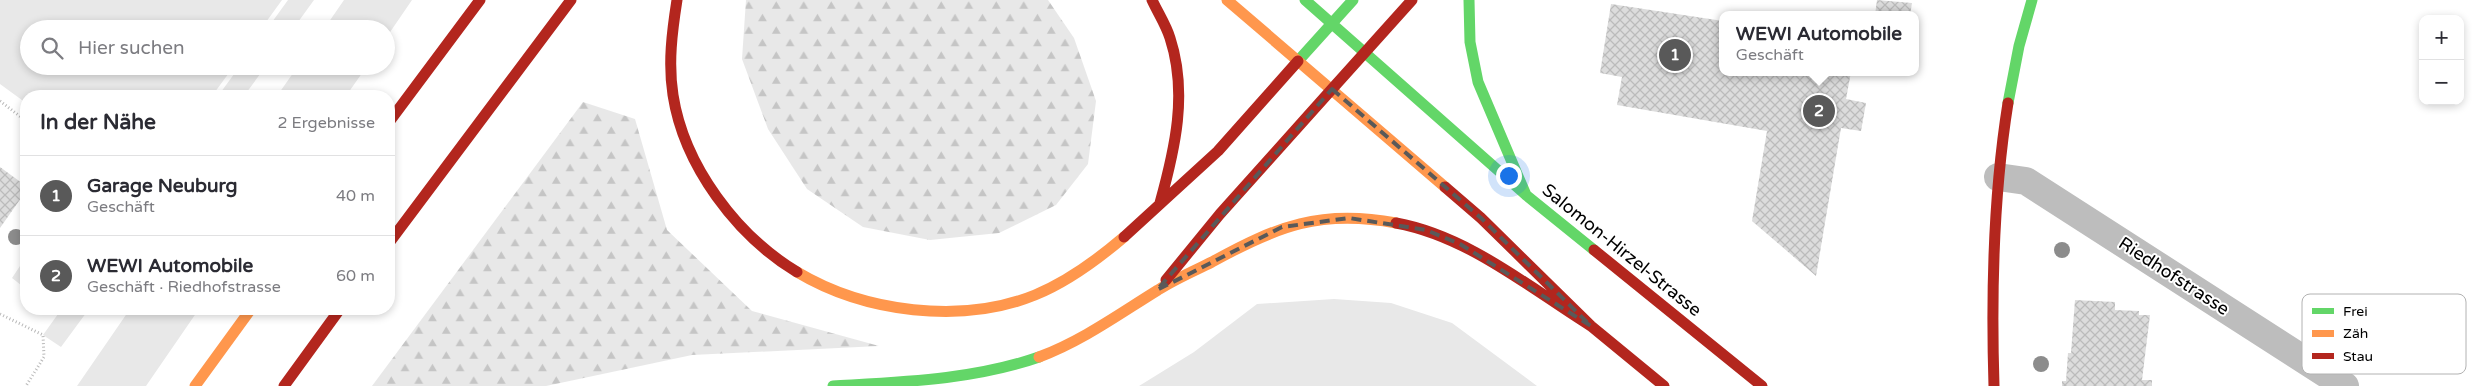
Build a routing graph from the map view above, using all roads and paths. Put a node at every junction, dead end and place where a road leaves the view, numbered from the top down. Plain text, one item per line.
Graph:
1 (480, 0) edge
2 (572, 0) edge
3 (677, 0) edge
4 (1152, 0) edge
5 (1227, 0) edge
6 (1305, 0) edge
7 (1353, 0) edge
8 (1412, 0) edge
9 (1468, 0) edge
10 (2032, 0) edge
11 (1332, 24) junction
12 (1365, 51) junction
13 (1298, 61) junction
14 (1332, 89) junction
15 (0, 101) edge
16 (395, 114) edge
17 (20, 116) edge
18 (1998, 177) junction
19 (1526, 195) junction
20 (1159, 206) junction
21 (395, 235) edge
22 (1157, 290) junction
23 (0, 314) edge
24 (246, 315) edge
25 (336, 315) edge
26 (1592, 326) junction
27 (2302, 358) edge
28 (2326, 374) edge
29 (26, 386) edge
30 (195, 386) edge
31 (284, 386) edge
32 (834, 386) edge
33 (1664, 386) edge
34 (1762, 386) edge
35 (1994, 386) edge
36 (2345, 386) edge

1 - 16 main road
2 - 21 main road
3 - 20 main road
4 - 20 main road
5 - 13 main road
6 - 11 main road, Salomon-Hirzel-Strasse
7 - 11 main road
8 - 12 main road
9 - 19 main road
10 - 18 main road
11 - 12 main road, Salomon-Hirzel-Strasse
11 - 13 main road
12 - 14 main road
12 - 19 main road, Salomon-Hirzel-Strasse
13 - 14 main road
13 - 20 main road
14 - 22 main road
14 - 26 main road
15 - 17 path
18 - 27 street, Riedhofstrasse
18 - 35 main road
19 - 34 main road, Salomon-Hirzel-Strasse
22 - 26 main road
22 - 32 main road
23 - 29 path
24 - 30 main road
25 - 31 main road
26 - 33 main road
28 - 36 street, Riedhofstrasse

